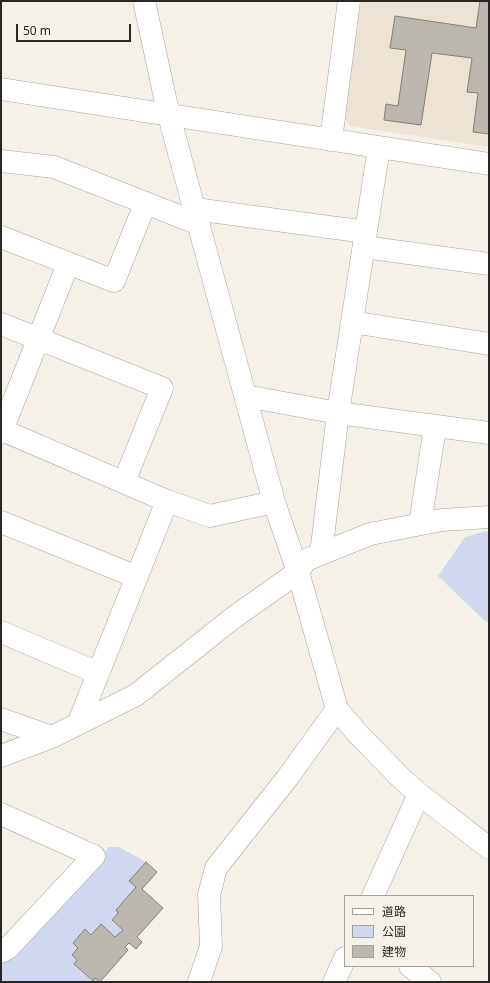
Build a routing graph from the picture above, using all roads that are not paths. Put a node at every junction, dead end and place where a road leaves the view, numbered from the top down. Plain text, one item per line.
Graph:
1 (144, 1) edge
2 (350, 1) edge
3 (1, 89) edge
4 (169, 116) junction
5 (331, 140) junction
6 (379, 147) junction
7 (1, 161) edge
8 (489, 164) edge
9 (145, 204) junction
10 (197, 217) junction
11 (1, 237) edge
12 (365, 239) junction
13 (68, 264) junction
14 (489, 264) edge
15 (352, 322) junction
16 (1, 324) edge
17 (38, 339) junction
18 (489, 344) edge
19 (246, 396) junction
20 (338, 413) junction
21 (435, 427) junction
22 (2, 432) edge
23 (489, 433) edge
24 (124, 482) junction
25 (167, 501) junction
26 (274, 502) junction
27 (489, 517) edge
28 (1, 522) edge
29 (420, 524) junction
30 (321, 554) junction
31 (298, 572) junction
32 (137, 577) junction
33 (1, 632) edge
34 (98, 673) junction
35 (337, 709) junction
36 (1, 719) edge
37 (78, 724) junction
38 (52, 737) junction
39 (1, 756) edge
40 (419, 794) junction
41 (1, 814) edge
42 (489, 848) edge
43 (373, 895) edge
44 (1, 952) edge
45 (344, 960) edge
46 (411, 967) edge
47 (199, 982) edge
48 (334, 982) edge
49 (430, 982) edge

1 - 4 street
2 - 5 street
3 - 4 street
4 - 5 street
4 - 10 street
5 - 6 street
6 - 8 street
6 - 12 street
7 - 9 street
9 - 10 street
9 - 13 street
10 - 12 street
10 - 19 street
11 - 13 street
12 - 14 street
12 - 15 street
13 - 17 street
15 - 18 street
15 - 20 street
16 - 17 street
17 - 22 street
17 - 24 street
19 - 20 street
19 - 26 street
20 - 21 street
20 - 30 street
21 - 23 street
21 - 29 street
22 - 24 street
24 - 25 street
25 - 26 street
25 - 32 street
26 - 31 street
27 - 29 street
28 - 32 street
29 - 30 street
30 - 31 street
31 - 35 street
31 - 37 street
32 - 34 street
33 - 34 street
34 - 37 street
35 - 40 street
35 - 47 street
36 - 38 street
37 - 38 street
38 - 39 street
40 - 42 street
40 - 43 street
41 - 44 street
45 - 48 street
46 - 49 street

